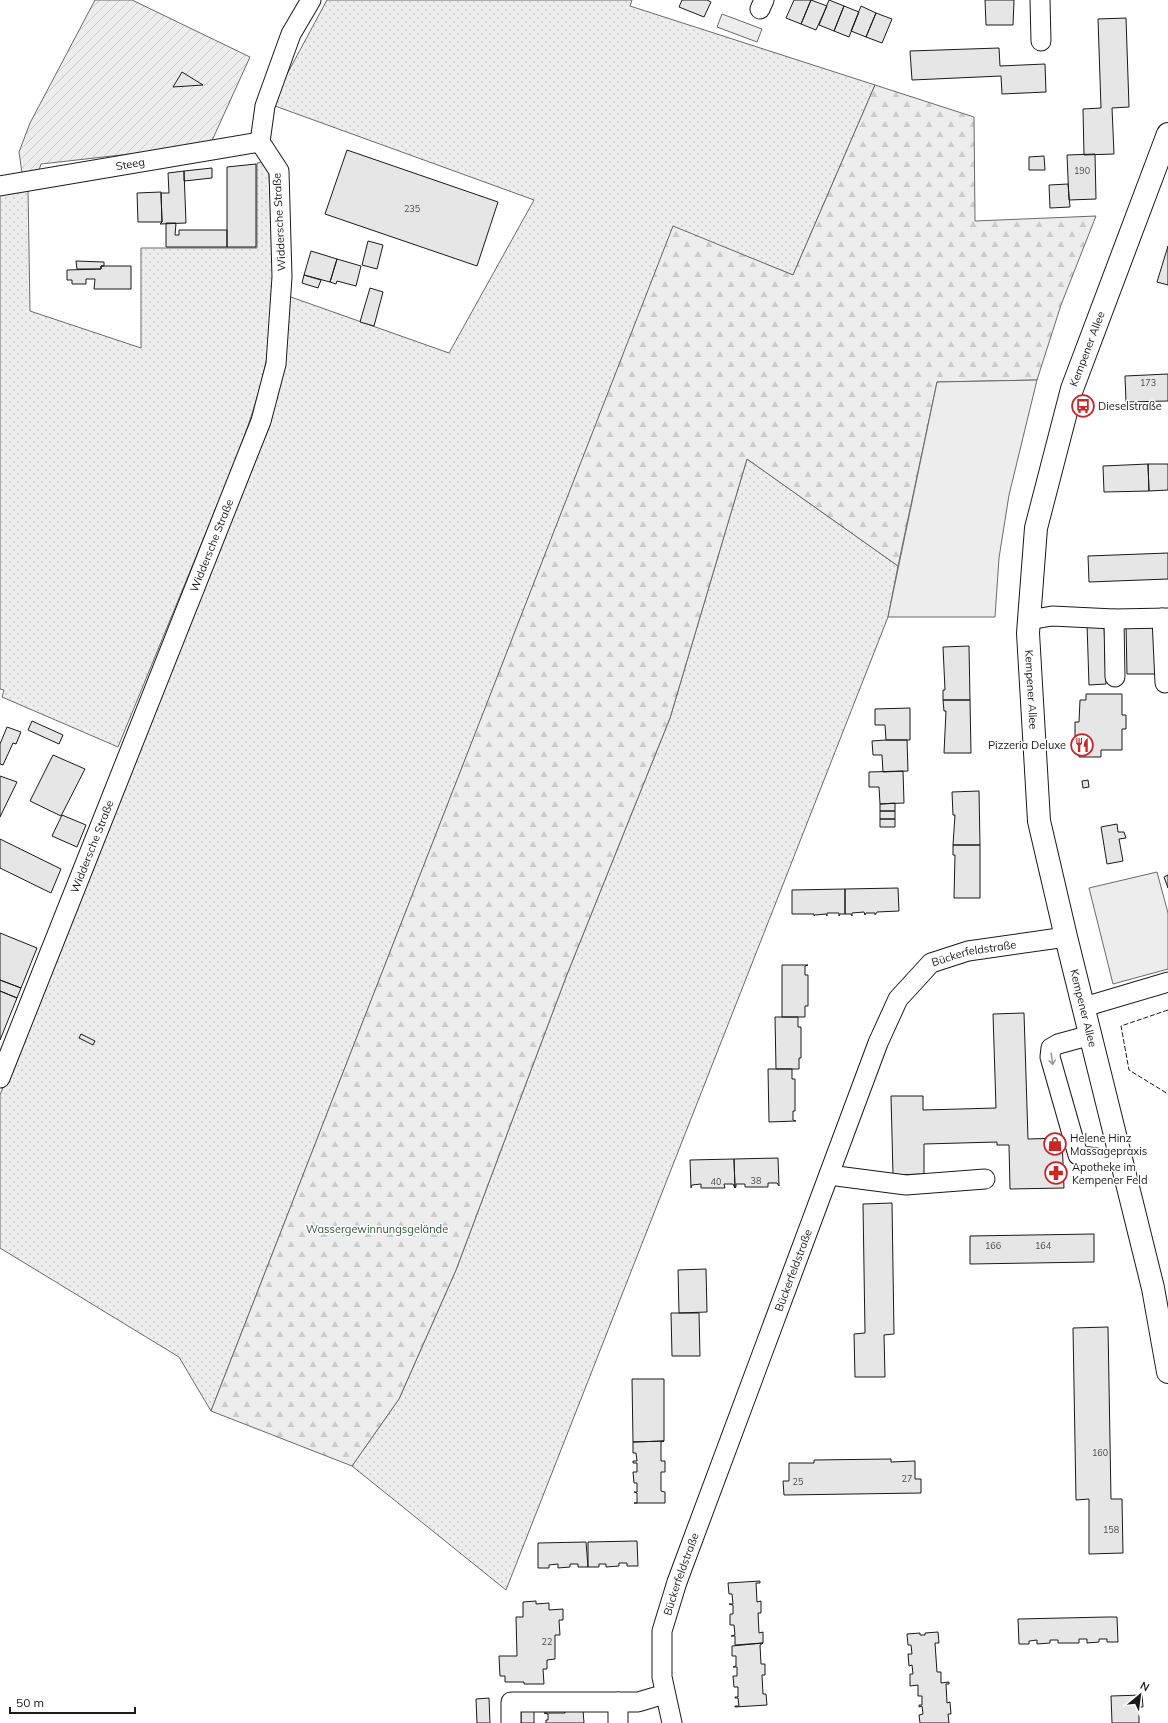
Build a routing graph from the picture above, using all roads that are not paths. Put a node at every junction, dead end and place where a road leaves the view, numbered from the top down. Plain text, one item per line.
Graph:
1 (311, 0) edge
2 (1040, 0) edge
3 (1041, 41) dead end
4 (1168, 134) edge
5 (260, 142) junction
6 (1163, 161) edge
7 (0, 186) edge
8 (1165, 618) edge
9 (1114, 619) junction
10 (1029, 620) junction
11 (1116, 677) dead end
12 (1165, 683) dead end
13 (1066, 937) junction
14 (1168, 982) edge
15 (1084, 1007) junction
16 (1091, 1035) junction
17 (0, 1078) edge
18 (1121, 1156) junction
19 (829, 1175) junction
20 (985, 1179) dead end
21 (1168, 1372) edge
22 (665, 1694) junction
23 (618, 1702) junction
24 (511, 1723) edge
25 (618, 1723) edge
26 (672, 1723) edge

1 - 5 street
2 - 3 street
4 - 6 main road, Kempener Allee
5 - 7 street, Steeg
5 - 17 street, Widdersche Straße
6 - 10 main road, Kempener Allee
8 - 9 street
8 - 12 street
9 - 10 street
9 - 11 street
10 - 13 main road, Kempener Allee
13 - 15 main road, Kempener Allee
13 - 19 street, Bückerfeldstraße
14 - 15 street
15 - 16 main road, Kempener Allee
16 - 18 main road, Kempener Allee
16 -> 18 street
18 - 21 main road, Kempener Allee
19 - 20 street
19 - 22 street, Bückerfeldstraße
22 - 23 street
22 - 26 street, Bückerfeldstraße
23 - 24 street
23 - 25 street

